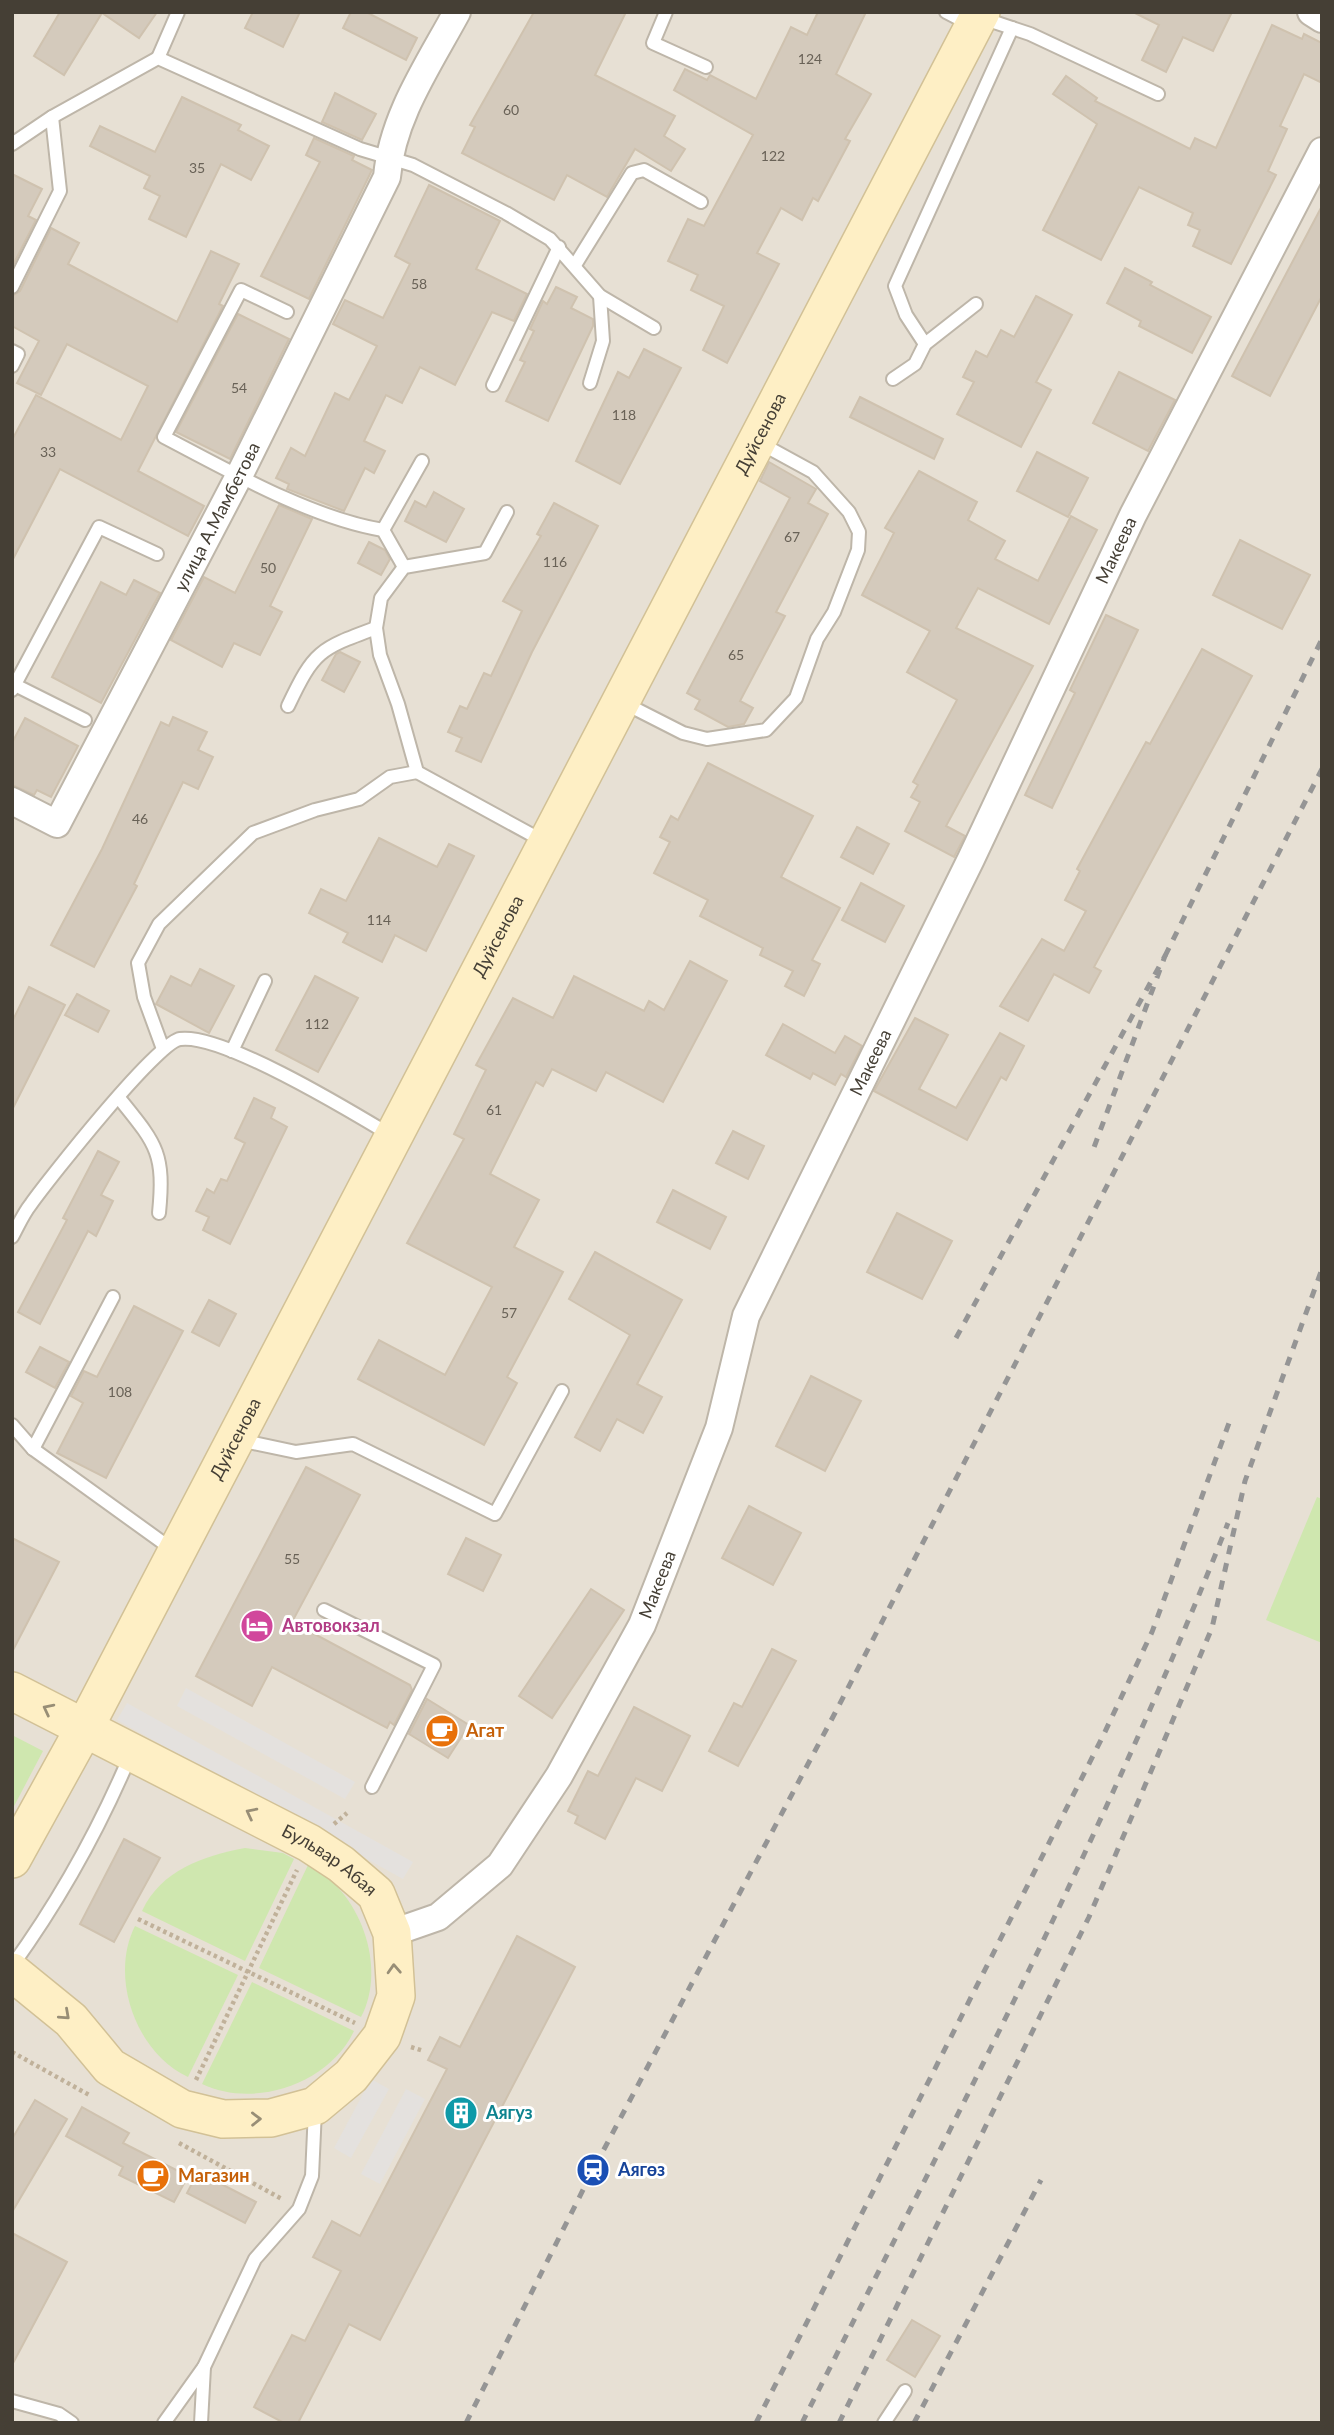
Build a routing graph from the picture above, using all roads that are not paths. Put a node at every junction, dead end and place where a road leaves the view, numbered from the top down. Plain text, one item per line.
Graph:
1 (178, 12) edge
2 (457, 12) edge
3 (666, 12) edge
4 (1311, 12) edge
5 (978, 19) edge
6 (1322, 19) edge
7 (158, 58) junction
8 (706, 67) dead end
9 (1157, 94) dead end
10 (52, 117) junction
11 (12, 144) edge
12 (1322, 151) edge
13 (389, 158) junction
14 (701, 202) dead end
15 (559, 247) junction
16 (575, 265) junction
17 (12, 287) edge
18 (600, 296) junction
19 (976, 304) dead end
20 (288, 312) dead end
21 (654, 328) dead end
22 (925, 344) junction
23 (12, 351) edge
24 (12, 366) edge
25 (893, 379) dead end
26 (590, 383) dead end
27 (493, 385) dead end
28 (756, 441) junction
29 (422, 461) dead end
30 (239, 476) junction
31 (507, 512) dead end
32 (383, 530) junction
33 (157, 554) dead end
34 (404, 567) junction
35 (376, 628) junction
36 (14, 688) edge
37 (621, 701) junction
38 (288, 706) dead end
39 (85, 720) dead end
40 (417, 772) junction
41 (12, 801) edge
42 (547, 843) junction
43 (265, 981) dead end
44 (163, 1049) junction
45 (232, 1051) junction
46 (118, 1098) junction
47 (393, 1137) junction
48 (159, 1213) dead end
49 (12, 1237) edge
50 (113, 1297) dead end
51 (562, 1391) dead end
52 (12, 1424) edge
53 (236, 1439) junction
54 (33, 1449) junction
55 (176, 1553) junction
56 (324, 1610) dead end
57 (12, 1691) edge
58 (85, 1727) junction
59 (132, 1751) junction
60 (372, 1787) dead end
61 (12, 1859) edge
62 (392, 1933) junction
63 (12, 1966) edge
64 (12, 1972) edge
65 (315, 2106) junction
66 (204, 2367) junction
67 (905, 2391) dead end
68 (12, 2401) edge
69 (72, 2423) edge
70 (164, 2423) edge
71 (201, 2423) edge
72 (884, 2423) edge

1 - 7 lane
2 - 13 street, улица А.Мамбетова
3 - 8 lane
4 - 6 street
5 - 9 lane
5 - 22 lane
5 - 28 street, Дуйсенова
7 - 10 lane
7 - 13 lane
10 - 11 lane
10 - 17 lane
12 - 62 street, Макеева
13 - 15 lane
13 - 30 street, улица А.Мамбетова
14 - 16 lane
15 - 16 lane
15 - 27 lane
16 - 18 lane
18 - 21 lane
18 - 26 lane
19 - 22 lane
20 - 30 lane
22 - 25 lane
23 - 24 lane
28 - 37 street, Дуйсенова
28 - 37 lane
29 - 32 lane
30 - 32 lane
30 - 41 street, улица А.Мамбетова
31 - 34 lane
32 - 34 lane
33 - 36 lane
34 - 35 lane
35 - 38 lane
35 - 40 lane
36 - 39 lane
37 - 42 street, Дуйсенова
40 - 42 lane
40 - 44 lane
42 - 47 street, Дуйсенова
43 - 45 lane
44 - 45 lane
44 - 46 lane
45 - 47 lane
46 - 48 lane
46 - 49 lane
47 - 53 street, Дуйсенова
50 - 54 lane
51 - 53 lane
52 - 54 lane
53 - 55 street, Дуйсенова
54 - 55 lane
55 - 58 street, Дуйсенова
56 - 60 lane
58 -> 57 street
58 - 59 street, Бульвар Абая
58 - 61 street, Дуйсенова
62 -> 59 street, Бульвар Абая
59 - 63 lane
65 -> 62 street, Бульвар Абая
64 -> 65 street, Бульвар Абая
65 - 66 lane
66 - 70 lane
66 - 71 lane
67 - 72 lane
68 - 69 lane

